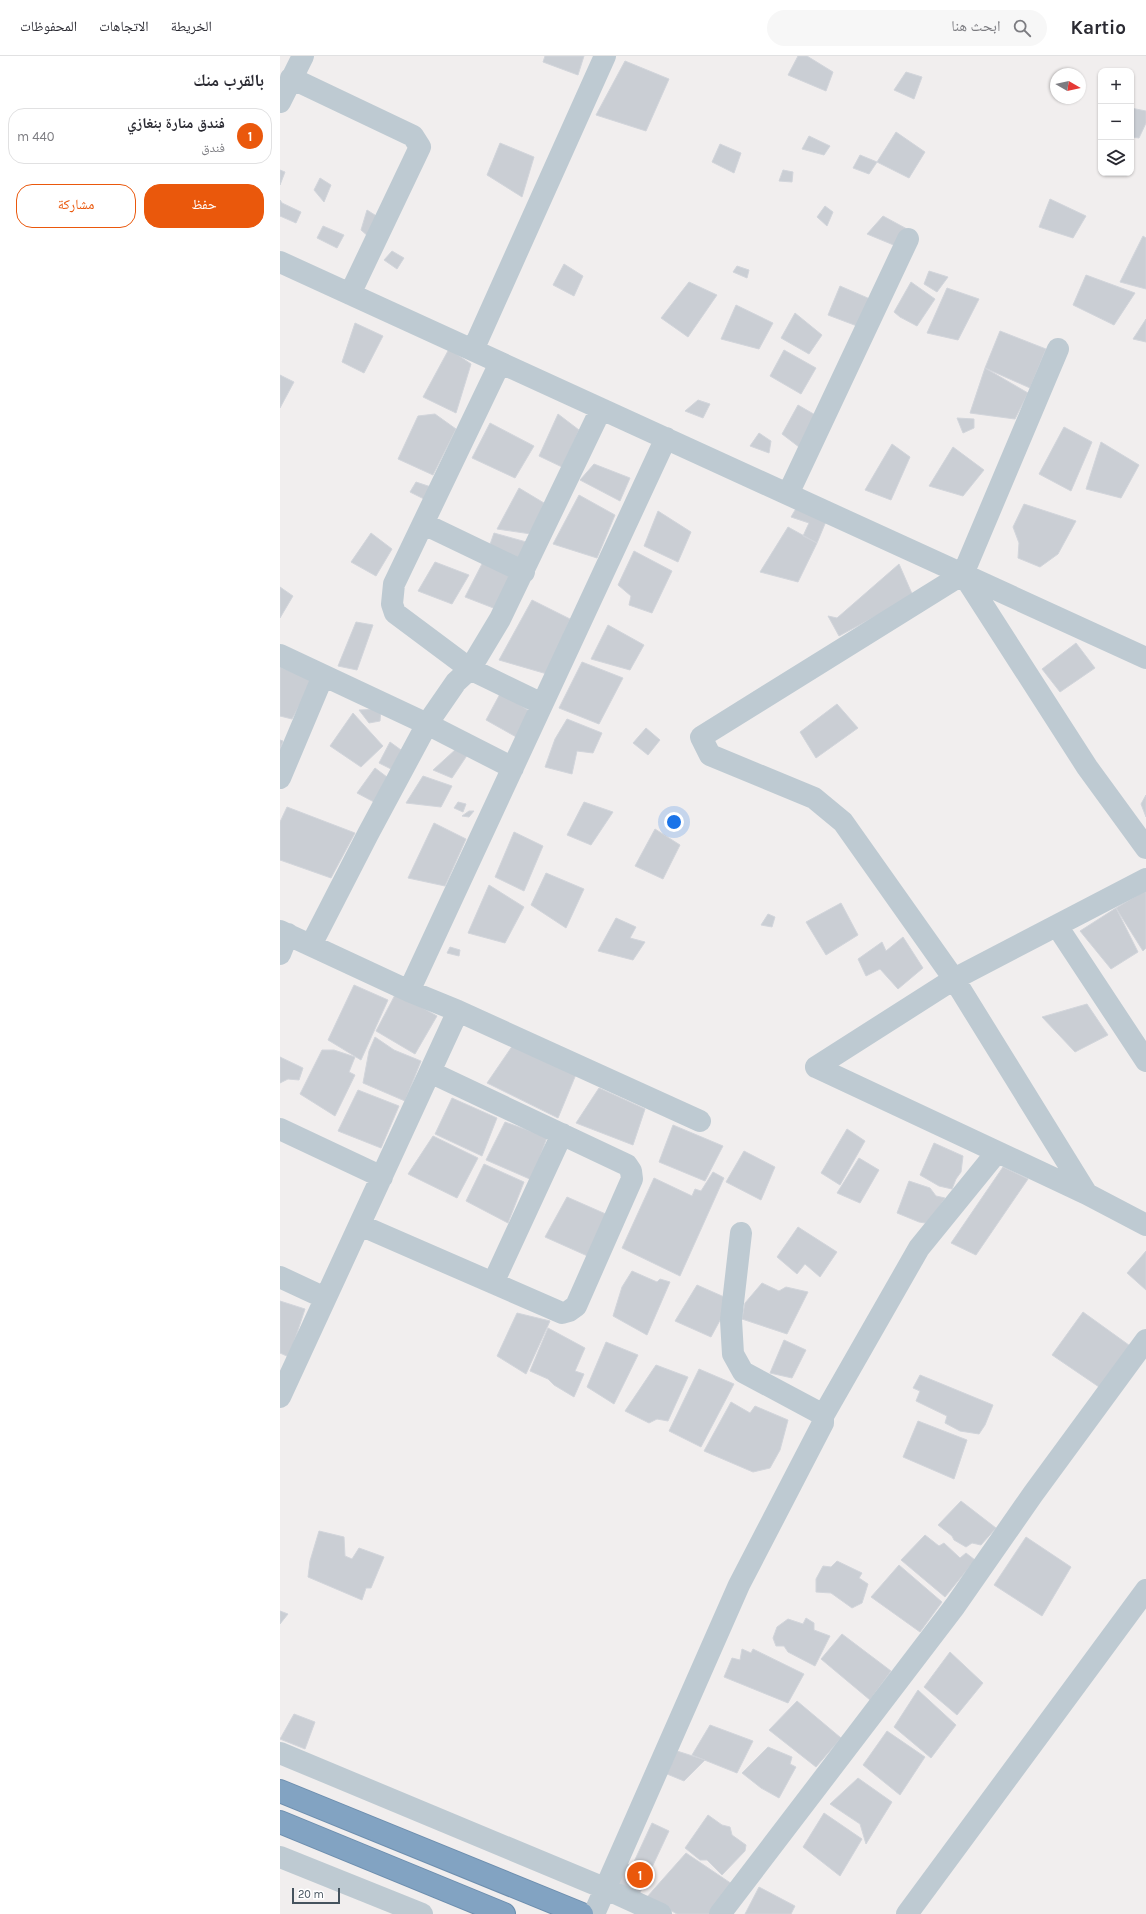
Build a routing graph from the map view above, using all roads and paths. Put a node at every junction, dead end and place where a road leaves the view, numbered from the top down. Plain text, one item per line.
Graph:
1 (303, 56) edge
2 (605, 56) edge
3 (292, 78) junction
4 (280, 102) edge
5 (908, 239) dead end
6 (280, 262) edge
7 (350, 294) junction
8 (1058, 349) dead end
9 (473, 350) junction
10 (500, 362) junction
11 (601, 408) junction
12 (666, 438) junction
13 (788, 494) junction
14 (424, 524) junction
15 (524, 572) junction
16 (964, 574) junction
17 (280, 655) edge
18 (1146, 658) edge
19 (470, 669) junction
20 (324, 676) junction
21 (542, 704) junction
22 (427, 724) junction
23 (513, 768) junction
24 (280, 778) edge
25 (1146, 848) edge
26 (1146, 879) edge
27 (1057, 926) junction
28 (283, 940) edge
29 (311, 945) junction
30 (954, 979) junction
31 (409, 991) junction
32 (458, 1011) junction
33 (1146, 1061) edge
34 (430, 1072) junction
35 (700, 1121) dead end
36 (280, 1129) edge
37 (562, 1134) junction
38 (997, 1152) junction
39 (382, 1177) junction
40 (1087, 1194) junction
41 (360, 1225) junction
42 (1146, 1225) edge
43 (741, 1233) dead end
44 (280, 1277) edge
45 (494, 1283) junction
46 (325, 1298) junction
47 (1146, 1340) edge
48 (280, 1397) edge
49 (823, 1416) junction
50 (1146, 1590) edge
51 (280, 1753) edge
52 (280, 1791) edge
53 (280, 1822) edge
54 (280, 1857) edge
55 (604, 1888) junction
56 (422, 1914) edge
57 (504, 1914) edge
58 (582, 1914) edge
59 (594, 1914) edge
60 (661, 1914) edge
61 (720, 1914) edge
62 (908, 1914) edge

1 - 3 street
2 - 9 street
3 - 4 street
3 - 7 street
5 - 13 street
6 - 7 street
7 - 9 street
8 - 16 street
9 - 10 street
10 - 11 street
10 - 14 street
11 - 12 street
11 - 15 street
12 - 13 street
12 - 21 street
13 - 16 street
14 - 15 street
14 - 19 street
15 - 19 street
16 - 18 street
16 - 25 street
16 - 30 street
17 - 20 street
19 - 21 street
19 - 22 street
20 - 22 street
20 - 24 street
21 - 23 street
22 - 23 street
22 - 29 street
23 - 31 street
26 - 27 street
27 - 30 street
27 - 33 street
28 - 29 street
29 - 31 street
30 - 38 street
30 - 40 street
31 - 32 street
32 - 34 street
32 - 35 street
34 - 37 street
34 - 39 street
36 - 39 street
37 - 45 street
37 - 45 street
38 - 40 street
38 - 49 street
39 - 41 street
40 - 42 street
41 - 45 street
41 - 46 street
43 - 49 street
44 - 46 street
46 - 48 street
47 - 61 street
49 - 55 street
50 - 62 street
51 - 55 street
52 - 58 highway
53 - 57 highway
54 - 56 street
55 - 59 street
55 - 60 street

